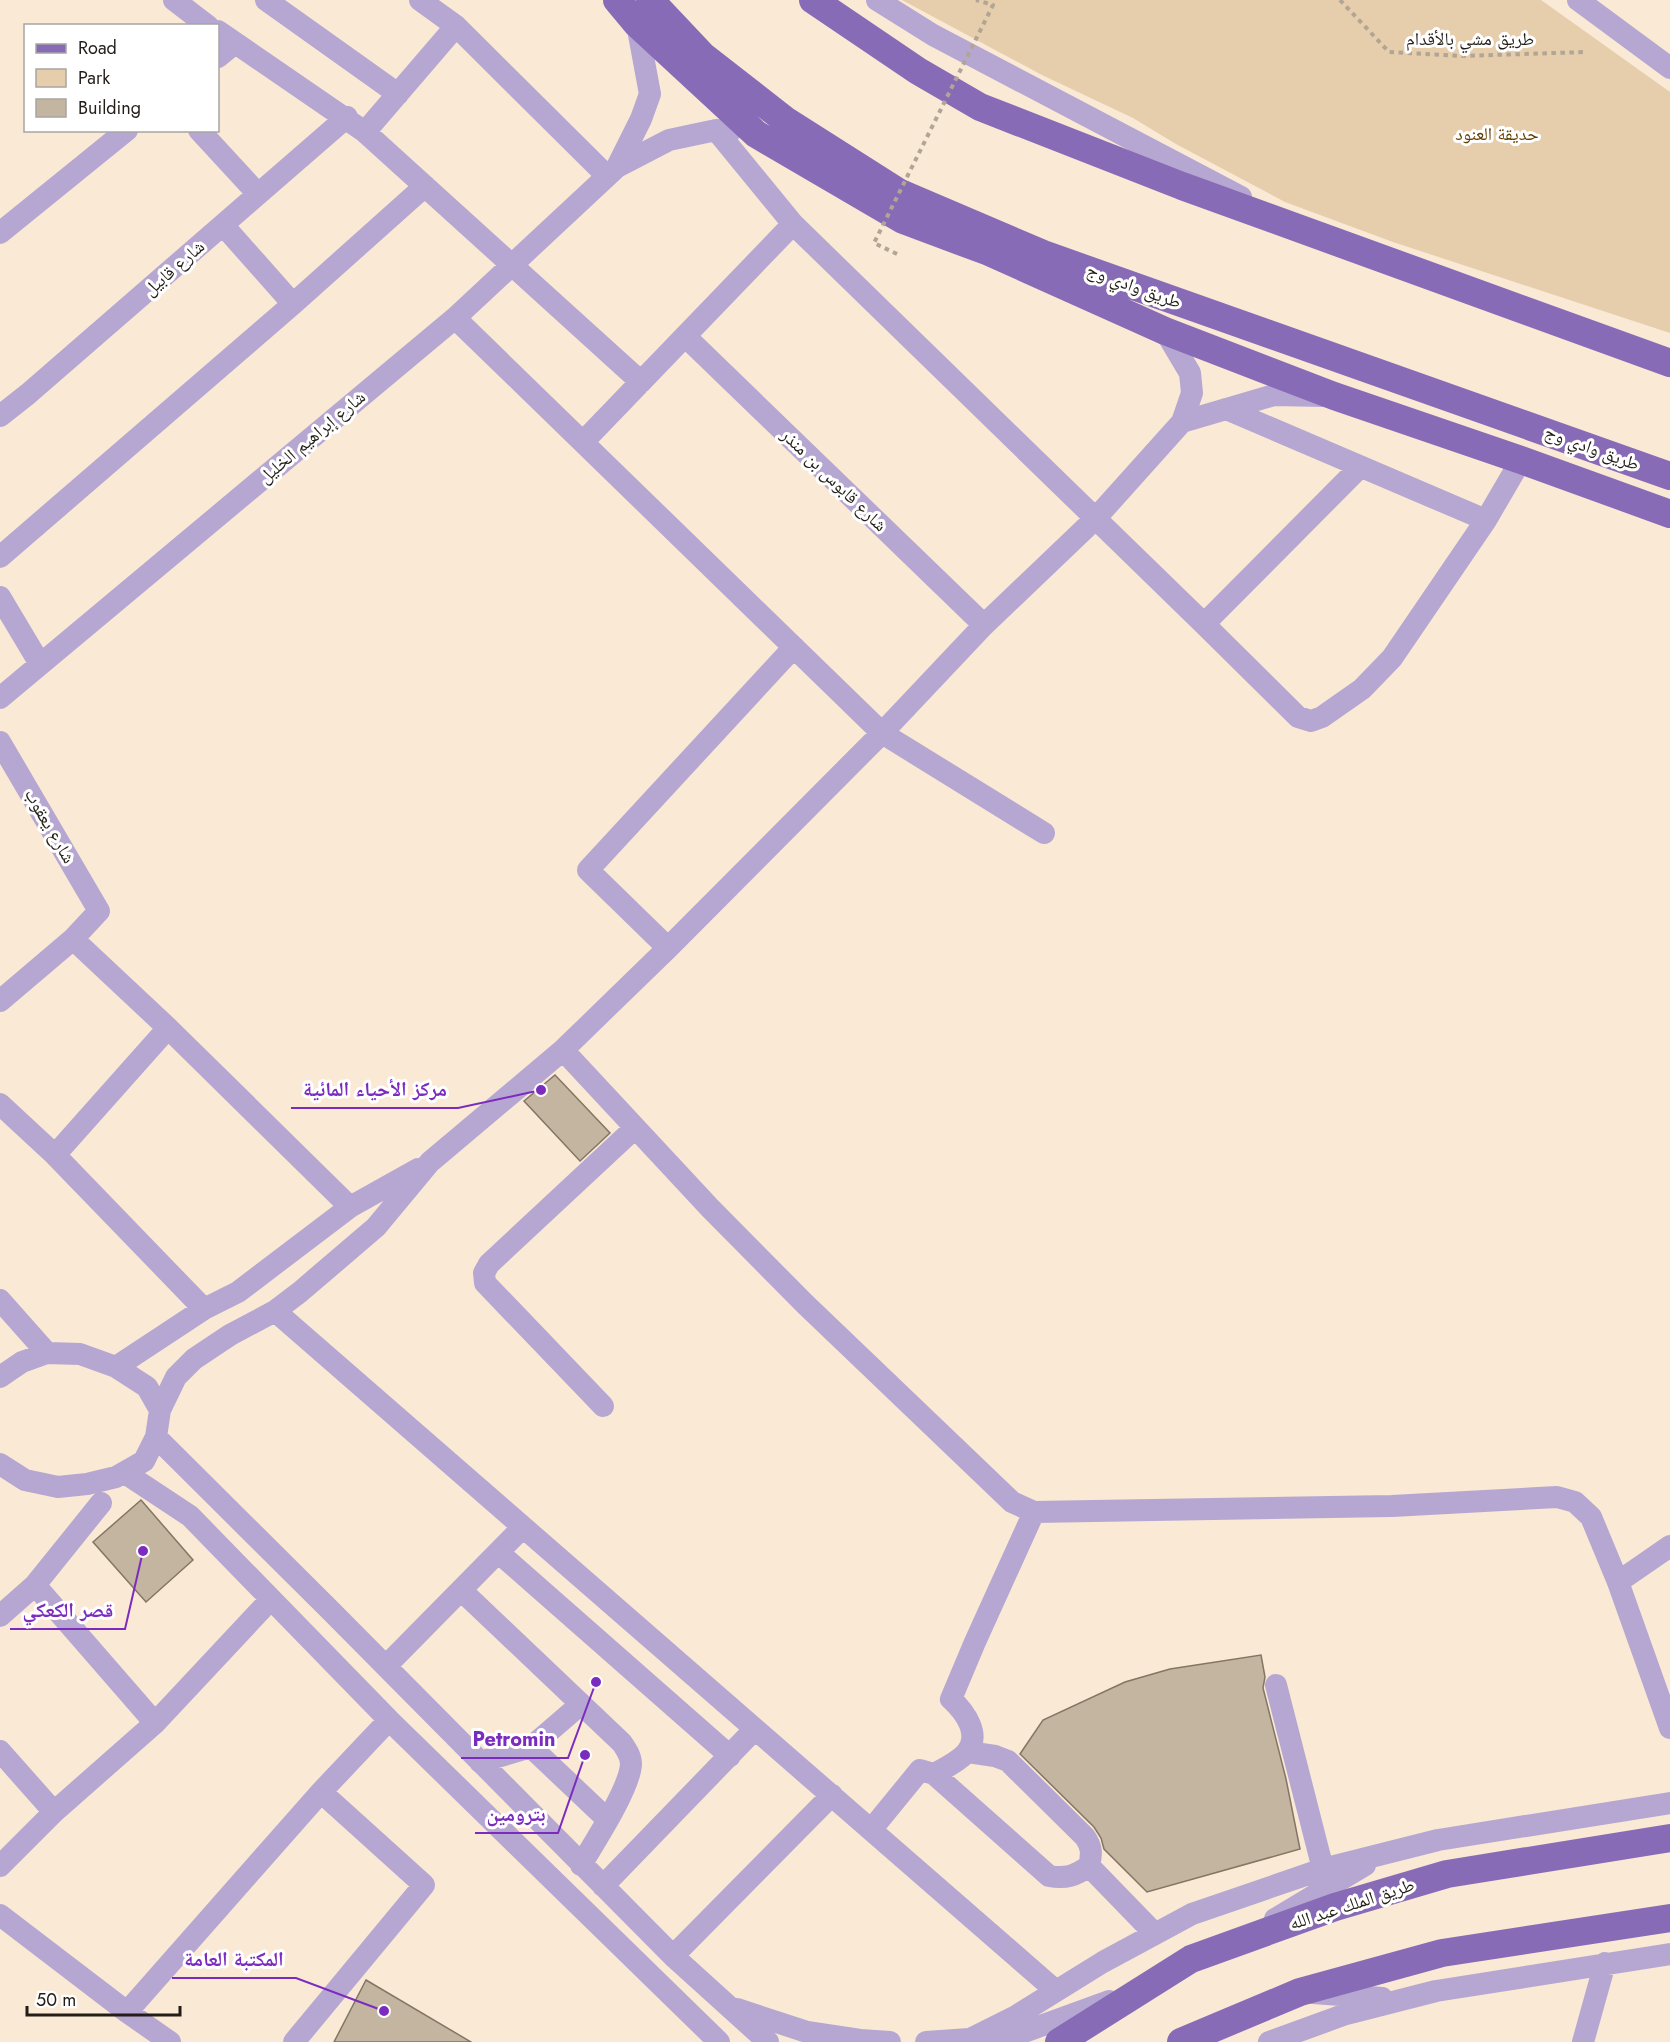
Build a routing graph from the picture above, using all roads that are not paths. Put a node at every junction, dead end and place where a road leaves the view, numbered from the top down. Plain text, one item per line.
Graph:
1 (174, 0) edge
2 (266, 0) edge
3 (420, 0) edge
4 (617, 0) edge
5 (813, 0) edge
6 (877, 0) edge
7 (1579, 0) edge
8 (644, 12) edge
9 (205, 24) edge
10 (456, 26) junction
11 (223, 44) edge
12 (1665, 61) edge
13 (398, 94) junction
14 (347, 117) junction
15 (716, 130) junction
16 (125, 132) edge
17 (201, 132) edge
18 (366, 132) junction
19 (756, 134) junction
20 (612, 172) junction
21 (425, 186) junction
22 (258, 194) junction
23 (793, 224) junction
24 (223, 225) junction
25 (1299, 227) junction
26 (0, 233) edge
27 (513, 266) junction
28 (293, 304) junction
29 (455, 318) junction
30 (1165, 331) junction
31 (685, 336) junction
32 (1670, 363) edge
33 (641, 382) junction
34 (1334, 396) junction
35 (1227, 409) junction
36 (0, 416) edge
37 (1182, 422) junction
38 (583, 442) junction
39 (1521, 460) junction
40 (1360, 467) junction
41 (1670, 476) edge
42 (1670, 514) edge
43 (1095, 519) junction
44 (1486, 520) junction
45 (0, 557) edge
46 (0, 597) edge
47 (1204, 624) junction
48 (984, 625) junction
49 (794, 647) junction
50 (40, 664) junction
51 (0, 698) edge
52 (882, 733) junction
53 (0, 742) edge
54 (1044, 833) dead end
55 (73, 939) junction
56 (668, 948) junction
57 (0, 1001) edge
58 (168, 1028) junction
59 (562, 1050) junction
60 (0, 1104) edge
61 (635, 1128) junction
62 (55, 1155) junction
63 (430, 1162) junction
64 (350, 1207) junction
65 (0, 1300) edge
66 (204, 1309) junction
67 (275, 1311) junction
68 (47, 1353) junction
69 (4, 1367) edge
70 (116, 1367) junction
71 (603, 1406) dead end
72 (160, 1410) junction
73 (156, 1437) junction
74 (0, 1464) edge
75 (125, 1473) junction
76 (0, 1477) edge
77 (25, 1480) junction
78 (101, 1503) dead end
79 (231, 1512) junction
80 (1034, 1512) junction
81 (523, 1527) junction
82 (209, 1535) junction
83 (1670, 1546) edge
84 (499, 1554) junction
85 (1618, 1582) junction
86 (35, 1585) junction
87 (462, 1591) junction
88 (271, 1599) junction
89 (0, 1616) edge
90 (386, 1666) junction
91 (1276, 1685) dead end
92 (580, 1704) junction
93 (389, 1720) junction
94 (155, 1723) junction
95 (1670, 1728) edge
96 (755, 1729) junction
97 (531, 1747) junction
98 (0, 1751) edge
99 (968, 1752) junction
100 (730, 1756) junction
101 (480, 1762) junction
102 (934, 1774) junction
103 (321, 1792) junction
104 (832, 1796) junction
105 (1670, 1803) edge
106 (54, 1812) junction
107 (608, 1820) junction
108 (871, 1830) junction
109 (1670, 1838) edge
110 (1385, 1854) junction
111 (581, 1865) junction
112 (0, 1866) edge
113 (1089, 1866) junction
114 (1323, 1869) junction
115 (603, 1886) junction
116 (0, 1915) edge
117 (1670, 1918) edge
118 (1155, 1934) junction
119 (1237, 1943) junction
120 (1670, 1954) edge
121 (673, 1956) junction
122 (1605, 1963) junction
123 (1056, 1991) junction
124 (1138, 1991) junction
125 (1300, 1992) junction
126 (1404, 1999) junction
127 (729, 2006) junction
128 (127, 2012) junction
129 (970, 2039) junction
130 (170, 2042) edge
131 (294, 2042) edge
132 (719, 2042) edge
133 (768, 2042) edge
134 (890, 2042) edge
135 (926, 2042) edge
136 (1059, 2042) edge
137 (1181, 2042) edge
138 (1269, 2042) edge
139 (1583, 2042) edge

1 - 9 street
2 - 13 street
3 - 10 street
4 - 8 main road
5 - 25 main road
6 - 25 street
7 - 12 street
8 - 19 main road
8 - 20 street
8 - 41 main road, طريق وادي وج
10 - 13 street
10 - 20 street
11 - 14 street
13 - 18 street
14 - 18 street
14 - 22 street, شارع قابيل
15 - 19 street
15 - 20 street
15 - 23 street
16 - 26 street
17 - 22 street
18 - 21 street
19 - 30 main road
20 - 27 street, شارع إبراهيم الخليل
21 - 27 street
21 - 28 street
22 - 24 street, شارع قابيل
23 - 31 street
23 - 43 street
24 - 28 street
24 - 36 street, شارع قابيل
25 - 32 main road
27 - 29 street, شارع إبراهيم الخليل
27 - 33 street
28 - 45 street
29 - 38 street
29 - 50 street, شارع إبراهيم الخليل
30 - 34 main road
30 - 37 street
31 - 33 street
31 - 48 street, شارع قابوس بن منذر
33 - 38 street
34 - 35 street
34 - 39 main road
35 - 37 street
35 - 40 street
37 - 43 street
38 - 49 street
39 - 42 main road
39 - 44 street
40 - 44 street
40 - 47 street
43 - 47 street
43 - 48 street
44 - 47 street
46 - 50 street
48 - 52 street
49 - 52 street
49 - 56 street
50 - 51 street, شارع إبراهيم الخليل
52 - 54 street
52 - 56 street
53 - 55 street, شارع يعقوب
55 - 57 street
55 - 58 street
56 - 59 street
58 - 62 street
58 - 64 street
59 - 61 street
59 - 63 street
60 - 62 street
61 - 71 street
61 - 80 street
62 - 66 street
63 - 64 street
63 - 67 street
64 - 66 street
65 - 68 street
66 - 70 street
67 - 72 street
67 - 81 street
68 - 69 street
68 - 70 street
70 - 72 street
72 - 73 street
73 - 75 street
73 - 79 street
74 - 77 street
75 - 77 street
75 - 82 street
76 - 77 street
78 - 86 street
79 - 82 street
79 - 90 street
80 - 85 street
80 - 99 street
81 - 84 street
81 - 96 street
82 - 88 street
83 - 85 street
84 - 87 street
84 - 100 street
85 - 95 street
86 - 89 street
86 - 94 street
87 - 90 street
87 - 92 street
88 - 93 street
88 - 94 street
90 - 101 street
91 - 114 street
92 - 97 street
92 - 107 street
93 - 103 street
93 - 132 street
94 - 106 street
96 - 100 street
96 - 104 street
97 - 101 street
97 - 107 street
98 - 106 street
99 - 102 street
99 - 113 street
100 - 115 street
101 - 111 street
102 - 108 street
102 - 113 street
103 - 128 street
103 - 131 street
104 - 108 street
104 - 121 street
105 - 110 street
106 - 112 street
107 - 111 street
108 - 123 street
109 - 119 main road, طريق الملك عبد الله
110 - 114 street
110 - 119 street
111 - 115 street
113 - 118 street
114 - 118 street
115 - 121 street
116 - 128 street
117 - 125 main road
118 - 123 street
119 - 124 main road, طريق الملك عبد الله
120 - 122 street
121 - 127 street
122 - 126 street
122 - 139 street
123 - 129 street
124 - 129 street
124 - 136 main road, طريق الملك عبد الله
125 - 126 street
125 - 137 main road
126 - 138 street
127 - 133 street
127 - 134 street
128 - 130 street
129 - 135 street

